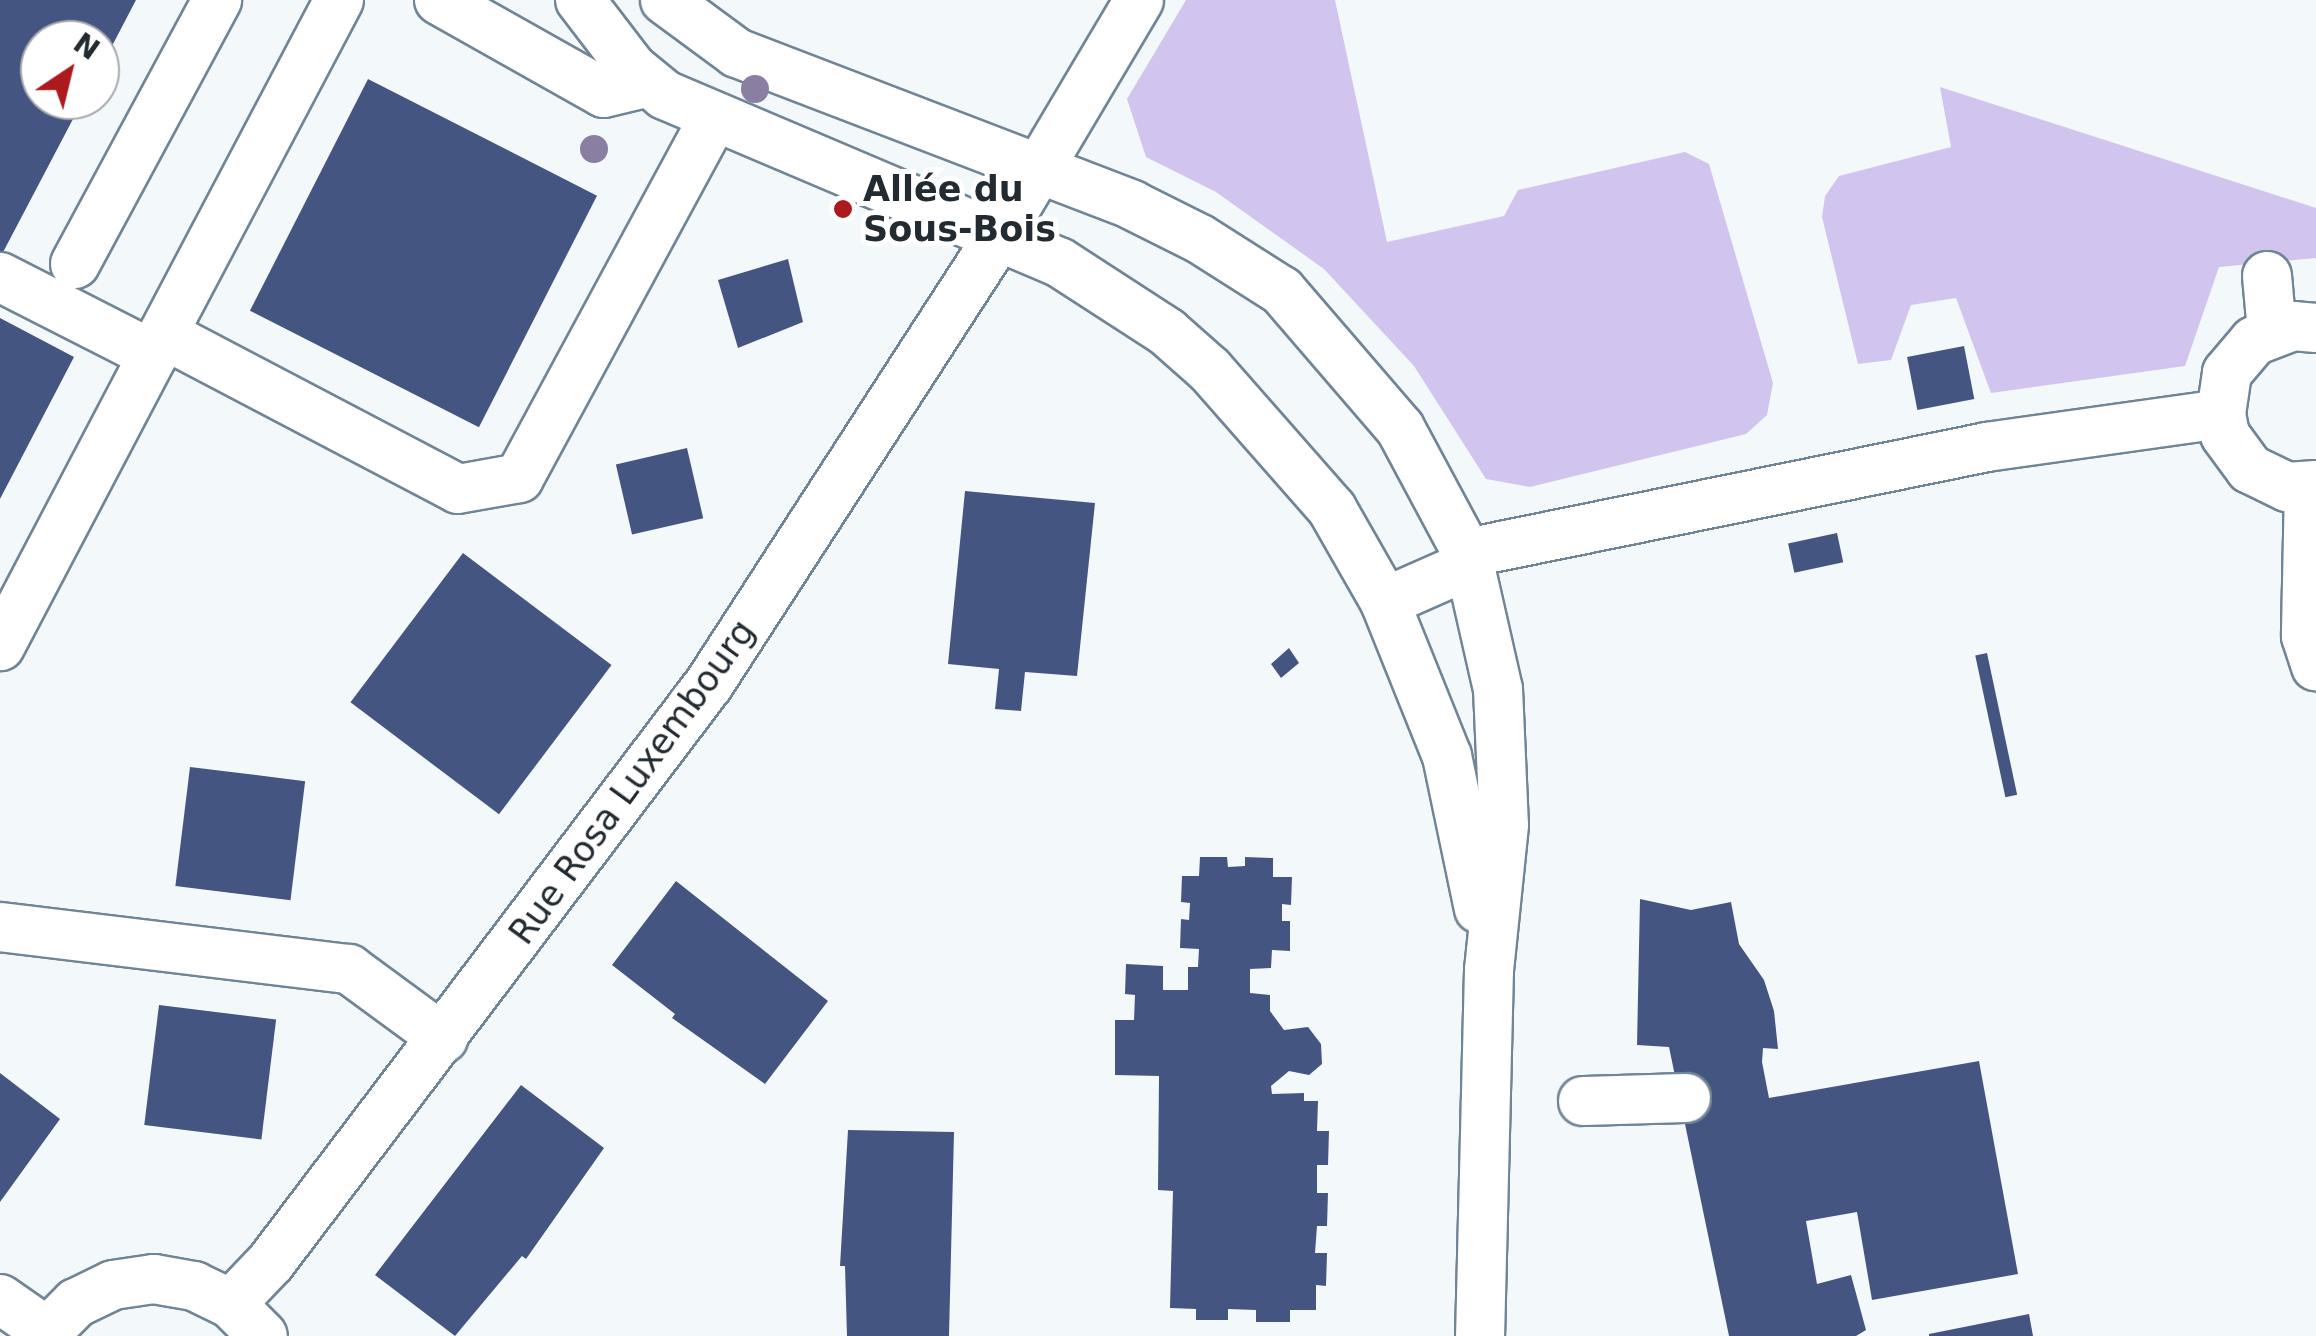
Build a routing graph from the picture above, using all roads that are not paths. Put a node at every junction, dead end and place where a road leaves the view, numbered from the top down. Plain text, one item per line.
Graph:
1 (217, 0) edge
2 (339, 0) edge
3 (439, 0) edge
4 (580, 0) edge
5 (665, 0) edge
6 (1129, 4) edge
7 (649, 82) junction
8 (714, 118) junction
9 (1040, 170) junction
10 (999, 236) junction
11 (75, 264) dead end
12 (0, 276) edge
13 (2266, 276) dead end
14 (2294, 330) edge
15 (158, 345) junction
16 (2221, 414) junction
17 (2312, 486) edge
18 (1469, 559) junction
19 (1385, 602) junction
20 (0, 646) edge
21 (2316, 666) edge
22 (0, 927) edge
23 (1489, 970) junction
24 (443, 1038) junction
25 (1686, 1098) dead end
26 (1583, 1101) dead end
27 (0, 1299) edge
28 (247, 1320) edge
29 (45, 1334) edge
30 (1480, 1336) edge

1 - 11 street
2 - 15 street
3 - 7 street
4 - 7 street
5 - 9 street
6 - 9 street, Rue Rosa Luxembourg
7 - 8 street
8 - 10 street
8 - 15 street
9 - 10 street, Rue Rosa Luxembourg
9 - 18 street
10 - 19 street
10 - 24 street, Rue Rosa Luxembourg
12 - 15 street
13 - 14 street
14 - 16 street
15 - 20 street
16 - 17 street
16 - 18 street
17 - 21 street
18 - 19 street
18 - 23 street
19 - 23 street
22 - 24 street
23 - 30 street
24 - 28 street, Rue Rosa Luxembourg
25 - 26 street
27 - 29 street
28 - 29 street

